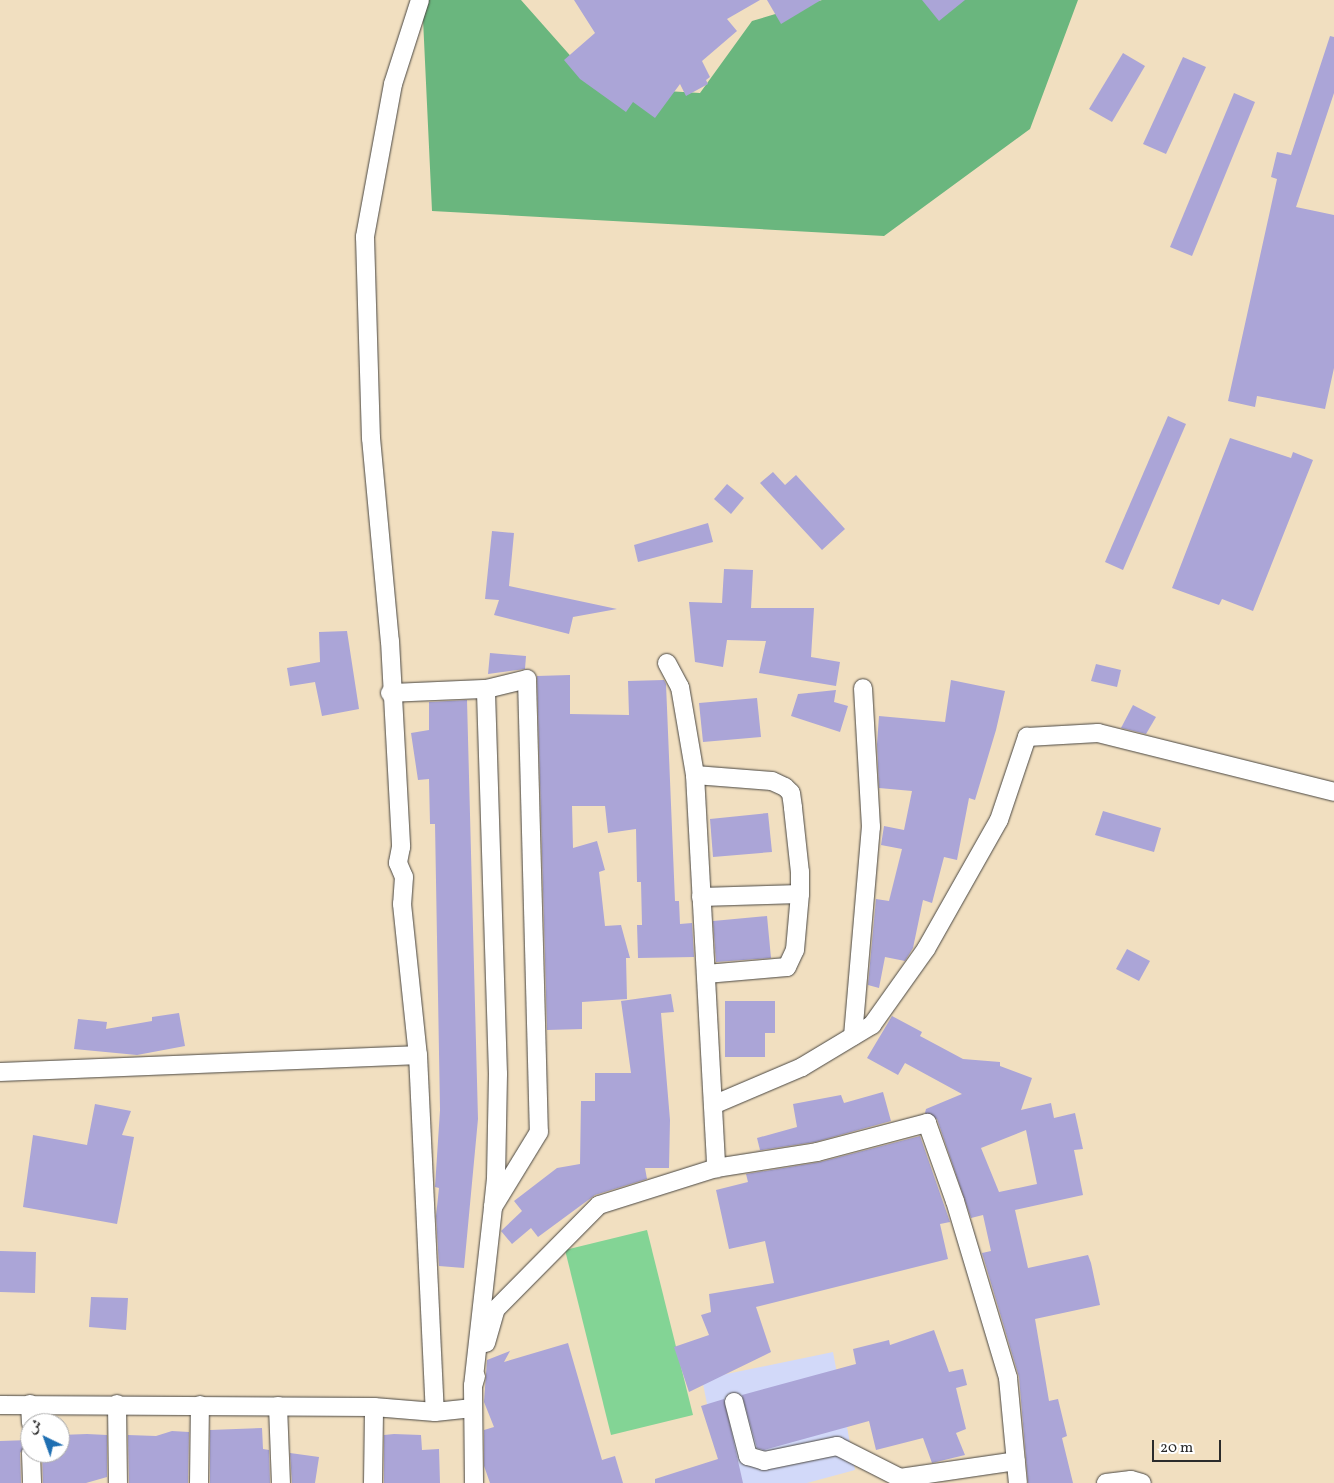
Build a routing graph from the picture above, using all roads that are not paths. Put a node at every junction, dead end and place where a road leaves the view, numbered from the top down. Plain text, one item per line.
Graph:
1 (420, 0) edge
2 (666, 662) dead end
3 (486, 688) junction
4 (863, 688) dead end
5 (390, 693) junction
6 (695, 775) junction
7 (1334, 792) edge
8 (800, 894) junction
9 (701, 897) junction
10 (706, 974) junction
11 (853, 1036) junction
12 (418, 1055) junction
13 (0, 1072) edge
14 (712, 1105) junction
15 (716, 1168) junction
16 (492, 1207) junction
17 (473, 1386) junction
18 (734, 1402) dead end
19 (30, 1404) junction
20 (117, 1404) junction
21 (0, 1405) edge
22 (200, 1405) junction
23 (278, 1406) junction
24 (374, 1407) junction
25 (473, 1408) junction
26 (435, 1412) junction
27 (30, 1413) edge
28 (1016, 1461) junction
29 (31, 1463) edge
30 (900, 1480) edge
31 (32, 1483) edge
32 (118, 1483) edge
33 (199, 1483) edge
34 (281, 1483) edge
35 (373, 1483) edge
36 (474, 1483) edge
37 (1018, 1483) edge
38 (1106, 1483) edge
39 (1142, 1483) edge

1 - 5 street
2 - 6 street
3 - 5 street
3 - 16 street
3 - 16 street
4 - 11 street
5 - 12 street
6 - 8 street
6 - 9 street
7 - 11 street
8 - 9 street
8 - 10 street
9 - 10 street
10 - 14 street
11 - 14 street
12 - 13 street
12 - 26 street
14 - 15 street
15 - 17 street
15 - 28 street
16 - 17 street
17 - 25 street
18 - 30 street
19 - 20 street
19 - 21 street
19 - 27 street
20 - 22 street
20 - 32 street
22 - 23 street
22 - 33 street
23 - 24 street
23 - 34 street
24 - 26 street
24 - 35 street
25 - 26 street
25 - 36 street
28 - 30 street
28 - 37 street
29 - 31 street
38 - 39 street

